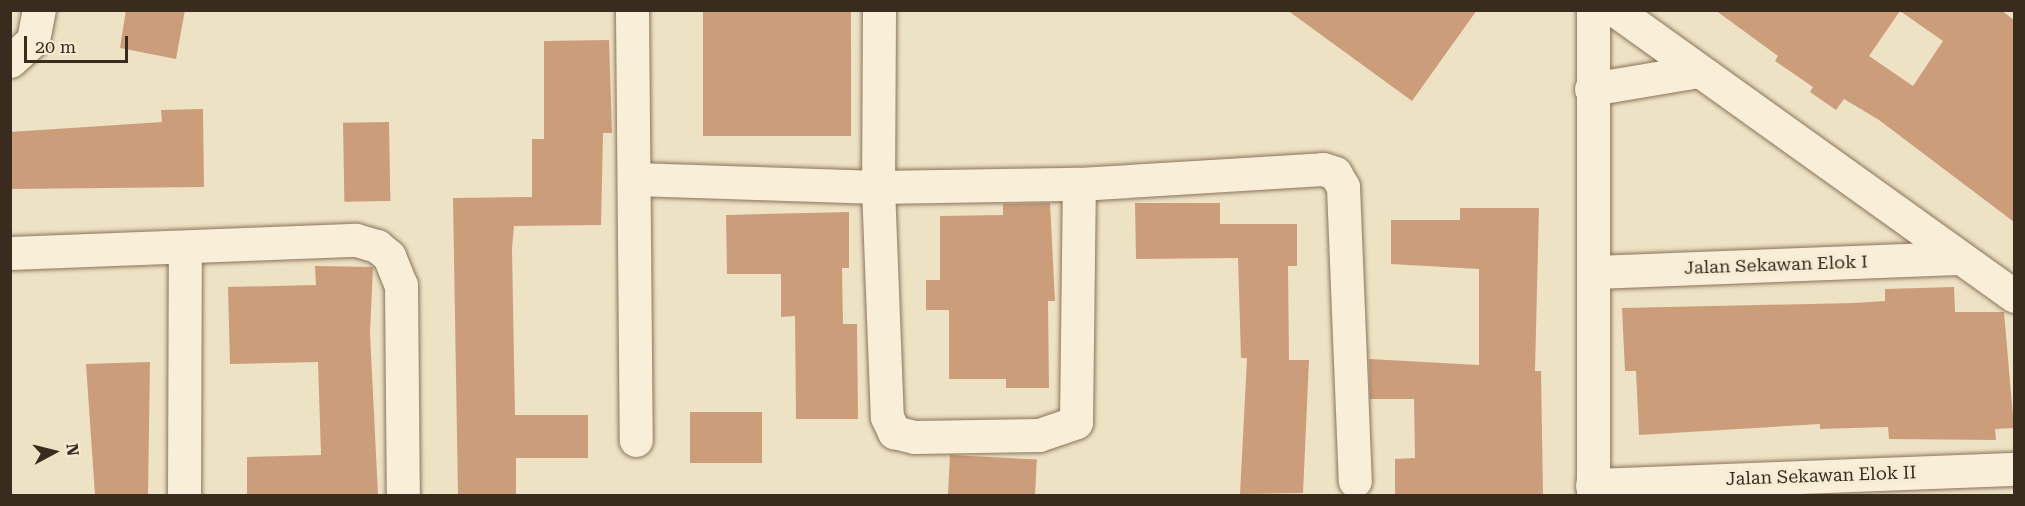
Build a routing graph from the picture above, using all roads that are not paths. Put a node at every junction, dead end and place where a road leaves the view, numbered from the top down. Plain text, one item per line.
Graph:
1 (39, 10) edge
2 (632, 10) edge
3 (879, 10) edge
4 (1593, 10) edge
5 (1615, 10) edge
6 (10, 61) edge
7 (1699, 71) junction
8 (1590, 89) junction
9 (635, 178) junction
10 (1079, 184) junction
11 (878, 187) junction
12 (184, 247) junction
13 (10, 253) edge
14 (1957, 258) junction
15 (1595, 272) junction
16 (2014, 297) edge
17 (636, 440) dead end
18 (2014, 478) edge
19 (1355, 481) dead end
20 (1782, 486) edge
21 (1593, 490) edge
22 (184, 495) edge
23 (403, 495) edge

1 - 6 street
2 - 9 street
3 - 11 street
4 - 8 street
5 - 7 street
7 - 8 street
7 - 14 street
8 - 15 street
9 - 11 street
9 - 17 street
10 - 11 street
10 - 11 street
10 - 19 street
12 - 13 street
12 - 22 street
12 - 23 street
14 - 15 street, Jalan Sekawan Elok I
14 - 16 street
15 - 21 street
18 - 20 street, Jalan Sekawan Elok II
20 - 21 street, Jalan Sekawan Elok II

